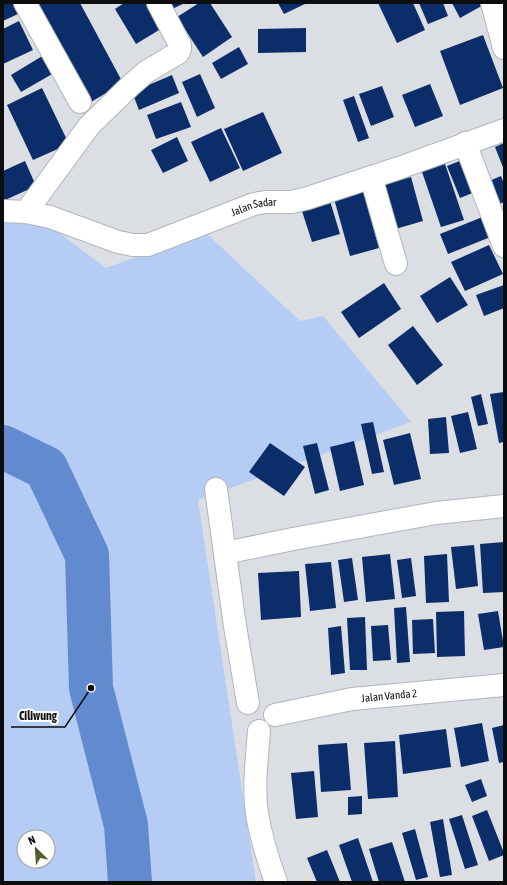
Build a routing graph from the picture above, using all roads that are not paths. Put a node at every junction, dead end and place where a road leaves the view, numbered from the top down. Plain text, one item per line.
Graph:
1 (25, 3) edge
2 (158, 3) edge
3 (492, 3) edge
4 (504, 48) edge
5 (80, 102) dead end
6 (504, 130) edge
7 (465, 144) junction
8 (371, 178) junction
9 (3, 211) edge
10 (26, 212) junction
11 (504, 246) edge
12 (396, 264) dead end
13 (216, 489) dead end
14 (504, 506) edge
15 (226, 553) junction
16 (504, 685) edge
17 (248, 703) junction
18 (275, 715) junction
19 (259, 731) junction
20 (276, 882) edge

1 - 5 street
2 - 10 street
3 - 4 street
6 - 7 street, Jalan Sadar
7 - 8 street, Jalan Sadar
7 - 11 street
8 - 10 street, Jalan Sadar
8 - 12 street
9 - 10 street, Jalan Sadar
13 - 15 street
14 - 15 street
15 - 17 street
16 - 18 street, Jalan Vanda 2
17 - 18 street
17 - 19 street
18 - 19 street
19 - 20 street

